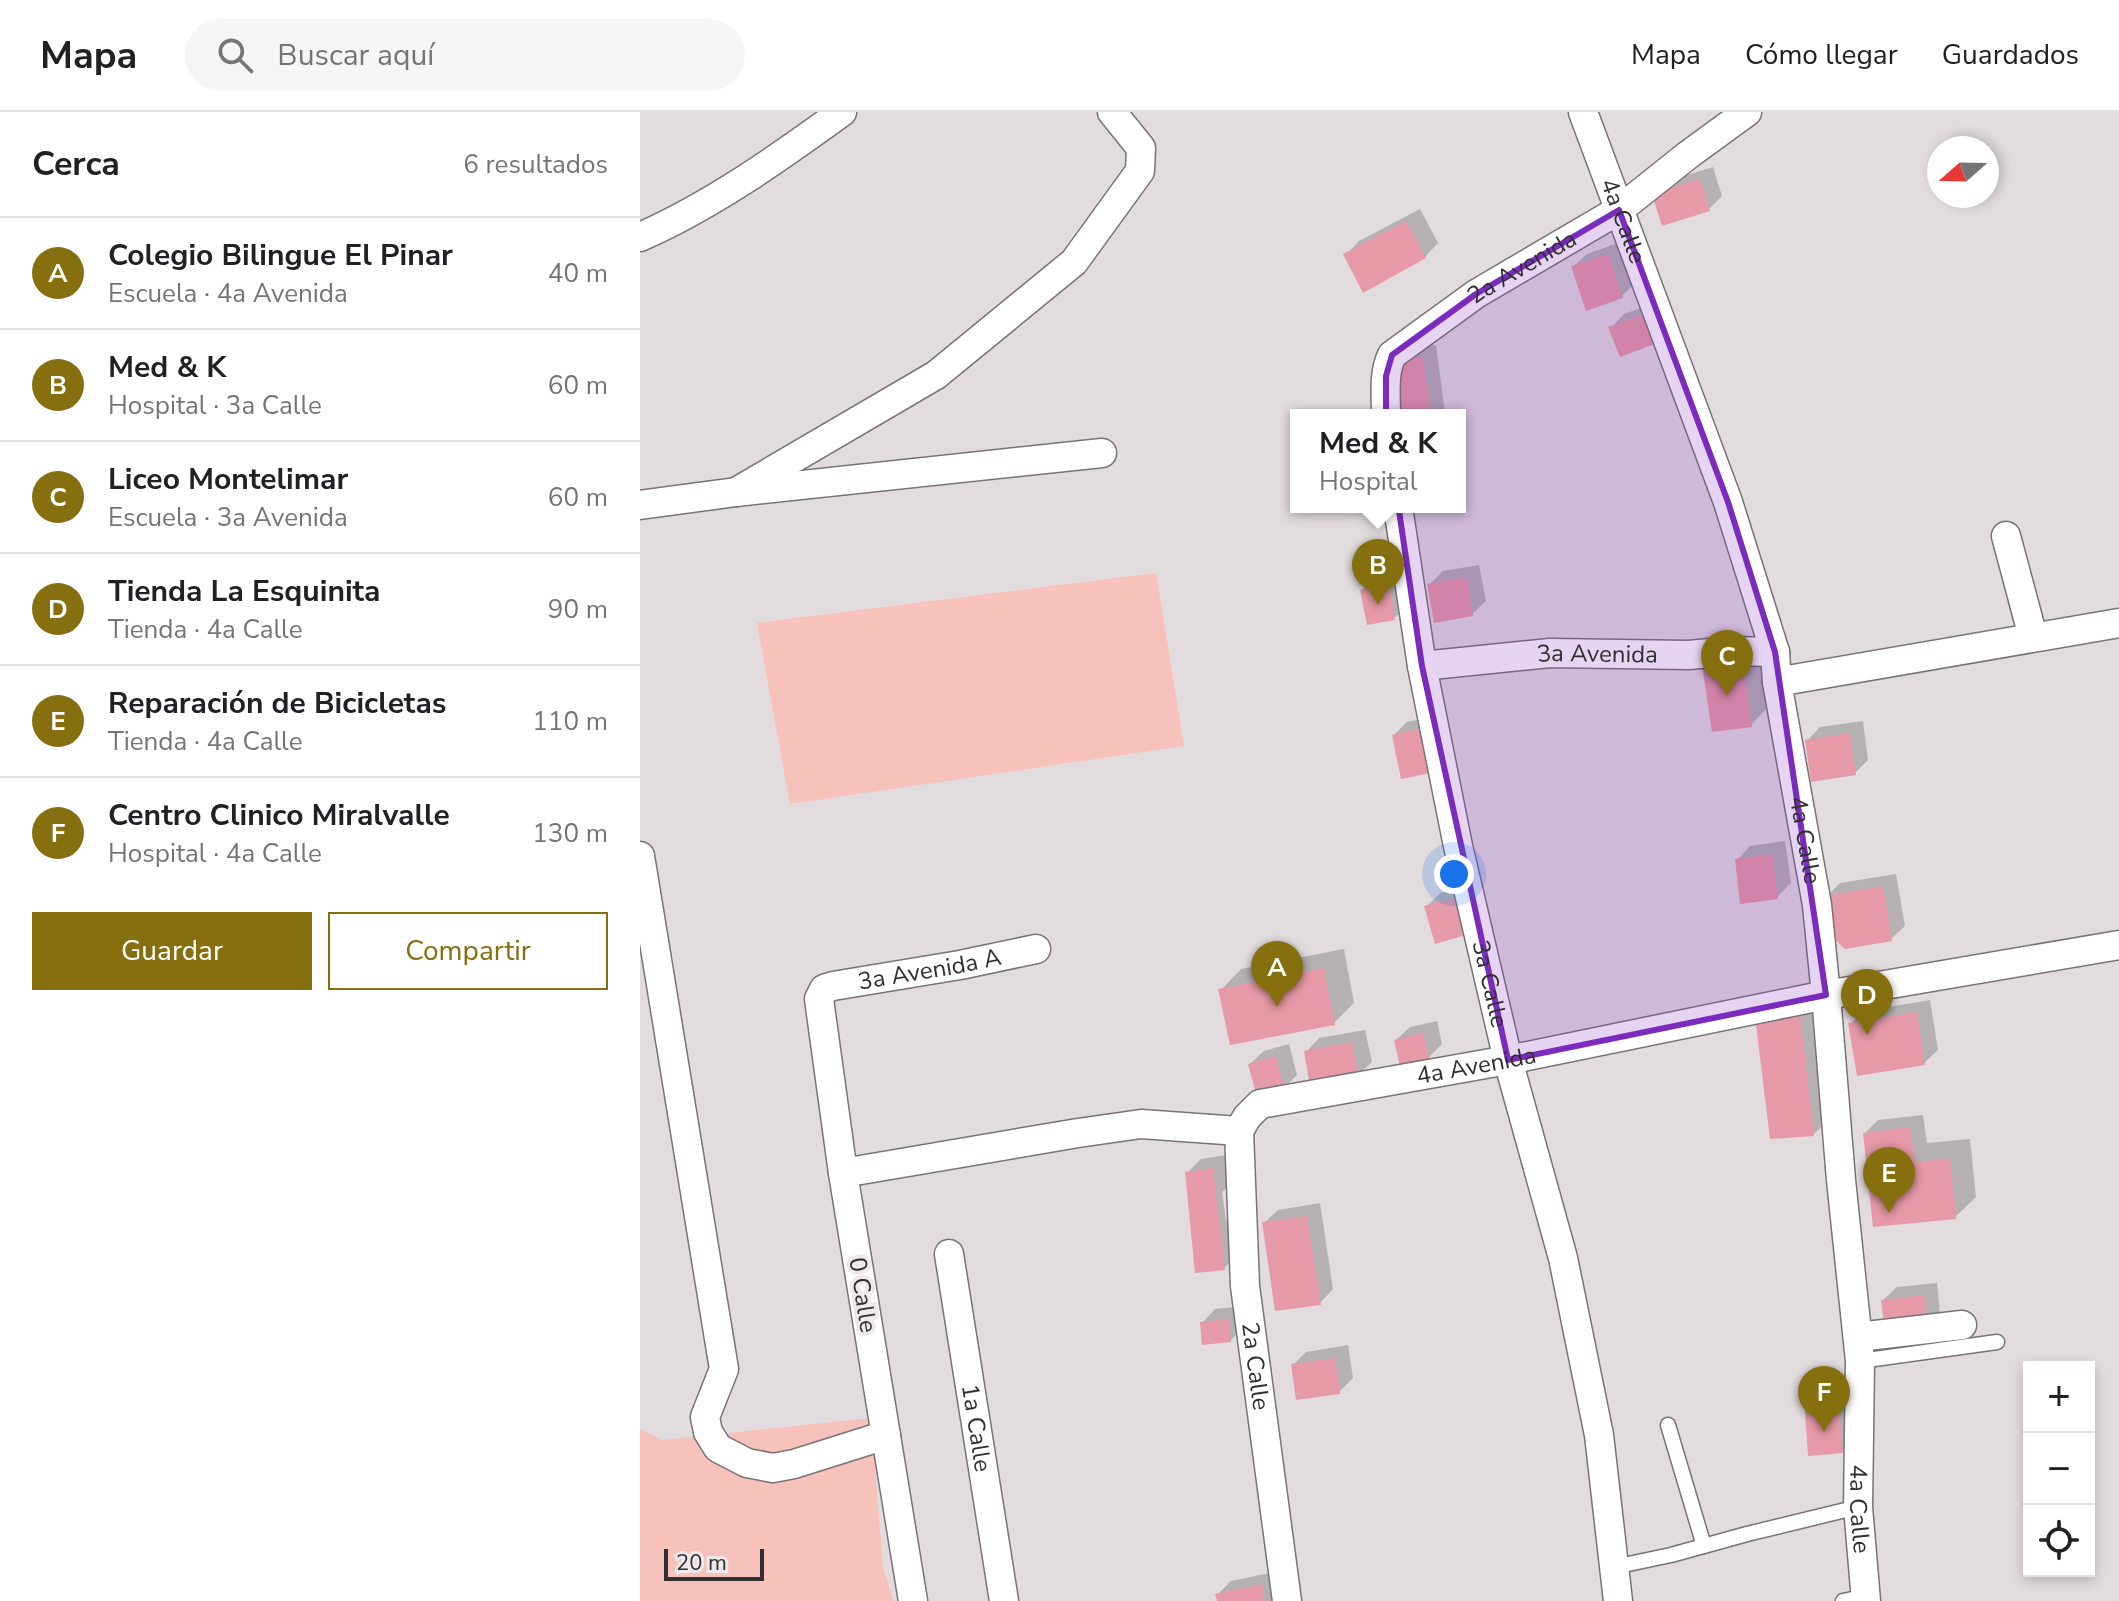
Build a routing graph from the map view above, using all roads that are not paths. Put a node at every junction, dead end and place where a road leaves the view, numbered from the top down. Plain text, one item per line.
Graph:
1 (842, 112) edge
2 (1112, 112) edge
3 (1583, 112) edge
4 (1747, 112) edge
5 (1619, 210) junction
6 (640, 237) edge
7 (1386, 409) edge
8 (1102, 453) dead end
9 (736, 492) junction
10 (640, 505) edge
11 (1399, 513) edge
12 (2006, 536) dead end
13 (2119, 623) edge
14 (2033, 637) junction
15 (1775, 652) junction
16 (1422, 666) junction
17 (1777, 682) junction
18 (640, 856) edge
19 (2119, 945) edge
20 (1036, 949) dead end
21 (824, 989) joint
22 (1826, 995) junction
23 (1508, 1060) junction
24 (1239, 1131) junction
25 (843, 1173) junction
26 (949, 1254) dead end
27 (1962, 1325) dead end
28 (1997, 1342) dead end
29 (1859, 1349) junction
30 (1668, 1425) dead end
31 (886, 1435) junction
32 (1858, 1507) junction
33 (1704, 1546) junction
34 (1614, 1567) junction
35 (1858, 1599) edge
36 (913, 1601) edge
37 (1004, 1601) edge
38 (1287, 1601) edge
39 (1618, 1601) edge

1 - 6 street
2 - 9 street
3 - 5 street, 4a Calle
4 - 5 street, 2a Avenida
5 - 7 street, 2a Avenida
5 - 15 street, 4a Calle
8 - 9 street
9 - 10 street
11 - 16 street, 3a Calle
12 - 14 street
13 - 14 street
14 - 17 street
15 - 16 street, 3a Avenida
15 - 17 street, 4a Calle
16 - 23 street, 3a Calle
17 - 22 street, 4a Calle
18 - 31 street
19 - 22 street, 4a Avenida
20 - 21 street, 3a Avenida A
21 - 25 street, 0 Calle
22 - 23 street, 4a Avenida
22 - 29 street, 4a Calle
23 - 24 street, 4a Avenida
23 - 34 street, 3a Calle
24 - 25 street
24 - 38 street, 2a Calle
25 - 31 street, 0 Calle
26 - 37 street, 1a Calle
27 - 29 street
28 - 29 lane
29 - 32 street, 4a Calle
30 - 33 lane
31 - 36 street, 0 Calle
32 - 33 lane
32 - 35 street, 4a Calle
33 - 34 lane
34 - 39 street, 3a Calle

